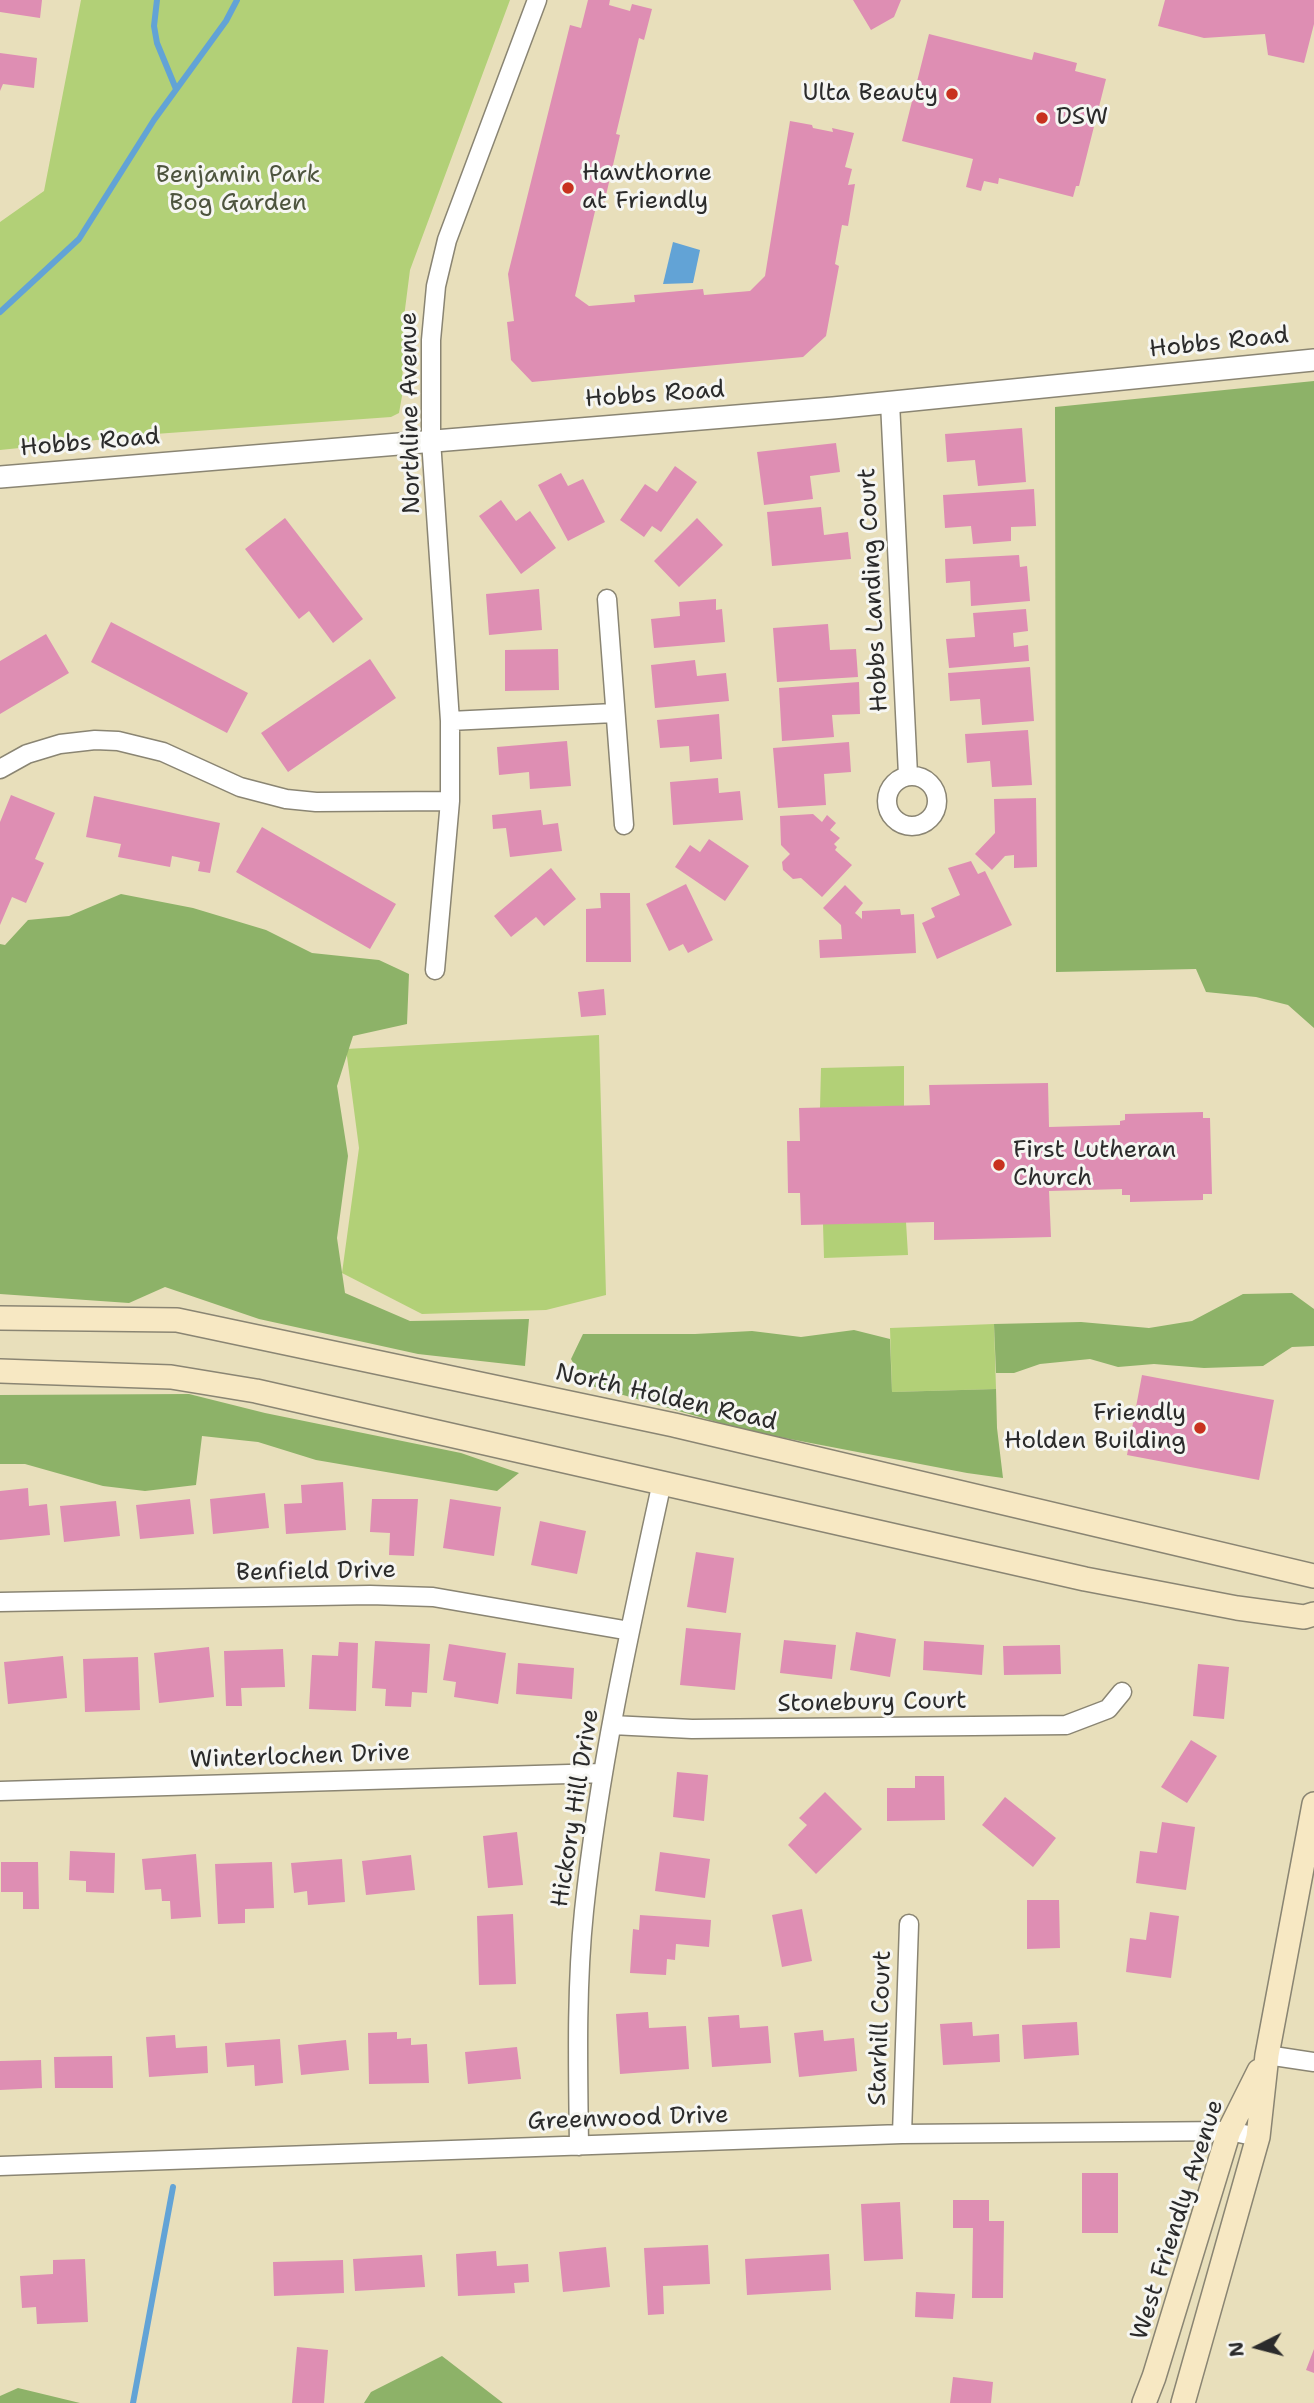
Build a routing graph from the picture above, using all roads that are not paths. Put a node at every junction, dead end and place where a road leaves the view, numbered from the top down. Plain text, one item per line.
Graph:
1 (537, 0) edge
2 (1314, 360) edge
3 (890, 402) junction
4 (431, 440) junction
5 (0, 477) edge
6 (607, 599) dead end
7 (614, 713) junction
8 (450, 721) junction
9 (0, 769) edge
10 (908, 775) dead end
11 (450, 801) junction
12 (624, 825) dead end
13 (435, 970) dead end
14 (0, 1318) edge
15 (0, 1371) edge
16 (662, 1482) junction
17 (1314, 1576) edge
18 (0, 1602) edge
19 (1314, 1614) edge
20 (630, 1631) junction
21 (1122, 1692) dead end
22 (612, 1725) junction
23 (602, 1773) junction
24 (0, 1791) edge
25 (1314, 1804) edge
26 (909, 1924) dead end
27 (1267, 2055) junction
28 (1314, 2062) edge
29 (1230, 2131) junction
30 (902, 2134) junction
31 (1258, 2137) junction
32 (579, 2146) junction
33 (0, 2166) edge
34 (1144, 2403) edge
35 (1182, 2403) edge

1 - 4 street, Northline Avenue
2 - 3 street, Hobbs Road
3 - 4 street, Hobbs Road
3 - 10 street, Hobbs Landing Court
4 - 5 street, Hobbs Road
4 - 8 street, Northline Avenue
6 - 7 street
7 - 8 street
7 - 12 street
8 - 11 street, Northline Avenue
9 - 11 street
11 - 13 street, Northline Avenue
14 - 17 main road, North Holden Road
15 - 16 main road
16 - 19 main road
16 - 20 street, Hickory Hill Drive
18 - 20 street, Benfield Drive
20 - 22 street, Hickory Hill Drive
21 - 22 street, Stonebury Court
22 - 23 street, Hickory Hill Drive
23 - 24 street, Winterlochen Drive
23 - 32 street, Hickory Hill Drive
25 - 27 main road, West Friendly Avenue
26 - 30 street, Starhill Court
27 - 28 street
27 - 29 main road, West Friendly Avenue
27 - 31 main road, West Friendly Avenue
29 - 30 street, Greenwood Drive
29 - 31 street, Greenwood Drive
29 - 34 main road, West Friendly Avenue
30 - 32 street, Greenwood Drive
31 - 35 main road, West Friendly Avenue
32 - 33 street, Greenwood Drive

